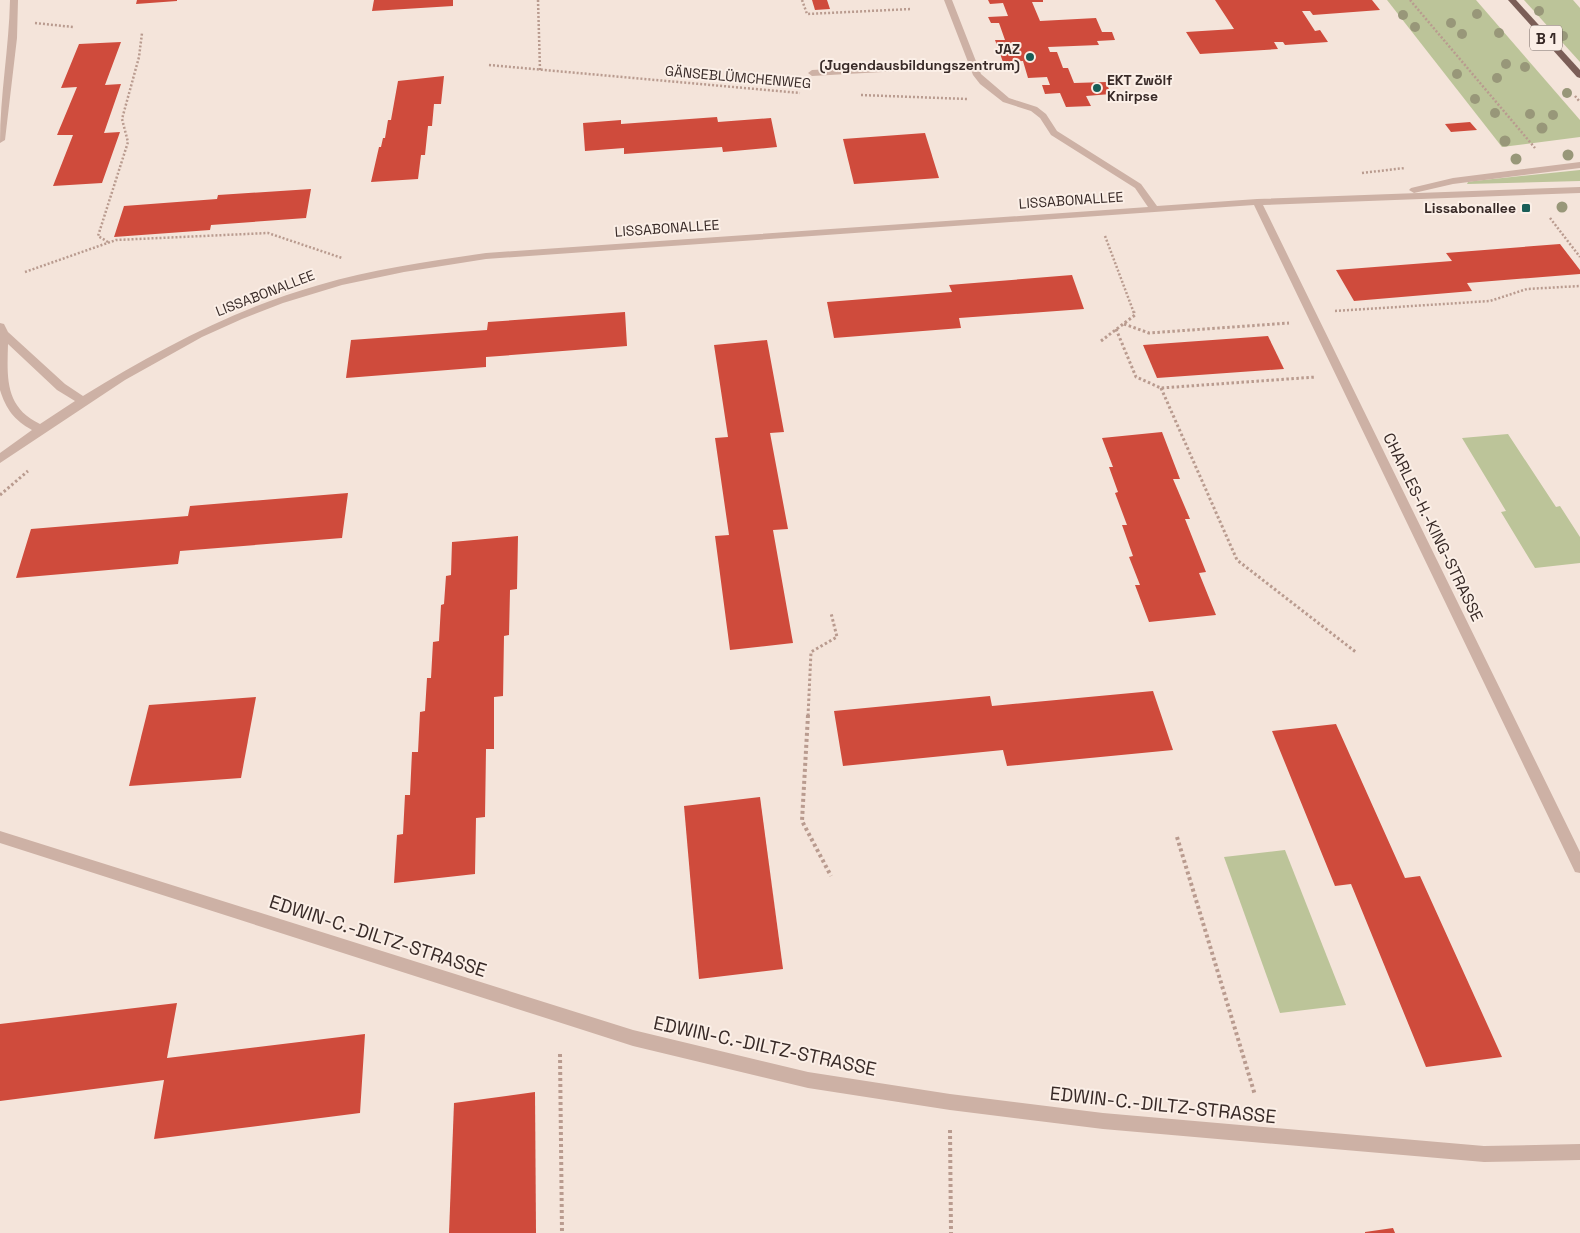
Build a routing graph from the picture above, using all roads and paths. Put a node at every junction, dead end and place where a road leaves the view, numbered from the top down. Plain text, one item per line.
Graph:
1 (14, 0) edge
2 (538, 0) edge
3 (802, 0) edge
4 (948, 0) edge
5 (1410, 0) edge
6 (1512, 0) edge
7 (911, 9) dead end
8 (9, 21) junction
9 (74, 27) dead end
10 (142, 33) dead end
11 (973, 64) junction
12 (489, 65) dead end
13 (540, 70) junction
14 (812, 73) dead end
15 (1580, 75) edge
16 (806, 93) dead end
17 (856, 95) dead end
18 (1006, 100) junction
19 (0, 140) edge
20 (1535, 148) dead end
21 (1580, 165) edge
22 (1412, 168) dead end
23 (1356, 174) dead end
24 (1580, 190) edge
25 (1384, 196) junction
26 (1256, 202) junction
27 (1155, 210) junction
28 (1550, 218) dead end
29 (1104, 235) dead end
30 (109, 243) junction
31 (1580, 257) edge
32 (344, 259) dead end
33 (25, 272) dead end
34 (1580, 286) edge
35 (1331, 311) dead end
36 (1291, 323) dead end
37 (1124, 324) junction
38 (1, 330) edge
39 (1116, 330) junction
40 (1101, 340) dead end
41 (1317, 377) dead end
42 (1162, 388) junction
43 (82, 400) junction
44 (40, 429) junction
45 (0, 459) edge
46 (34, 465) dead end
47 (0, 495) edge
48 (831, 613) dead end
49 (1357, 652) dead end
50 (0, 837) edge
51 (1177, 837) dead end
52 (1580, 867) edge
53 (832, 876) dead end
54 (560, 1054) dead end
55 (1255, 1096) dead end
56 (950, 1102) junction
57 (1580, 1152) edge
58 (562, 1233) edge
59 (951, 1233) edge

1 - 8 street
2 - 13 path
3 - 7 path
4 - 11 street
5 - 20 path
6 - 15 main road, B 1
8 - 9 path
8 - 19 street
10 - 30 path
11 - 14 street
11 - 18 street
12 - 13 path, GÄNSEBLÜMCHENWEG
13 - 16 path, GÄNSEBLÜMCHENWEG
17 - 18 path
18 - 27 street
21 - 25 street, LISSABONALLEE
22 - 23 path
24 - 25 street, LISSABONALLEE
25 - 26 street, LISSABONALLEE
26 - 27 street, LISSABONALLEE
26 - 52 street, CHARLES-H.-KING-STRASSE
27 - 43 street, LISSABONALLEE
28 - 31 path
29 - 37 path
30 - 32 path
30 - 33 path
34 - 35 path
36 - 37 path
37 - 39 path
38 - 43 street
38 - 44 street
39 - 40 path
39 - 42 path
41 - 42 path
42 - 49 path
43 - 44 street, LISSABONALLEE
44 - 45 street, LISSABONALLEE
46 - 47 path
48 - 53 path
50 - 56 street, EDWIN-C.-DILTZ-STRASSE
51 - 55 path
54 - 58 path
56 - 57 street, EDWIN-C.-DILTZ-STRASSE
56 - 59 path

